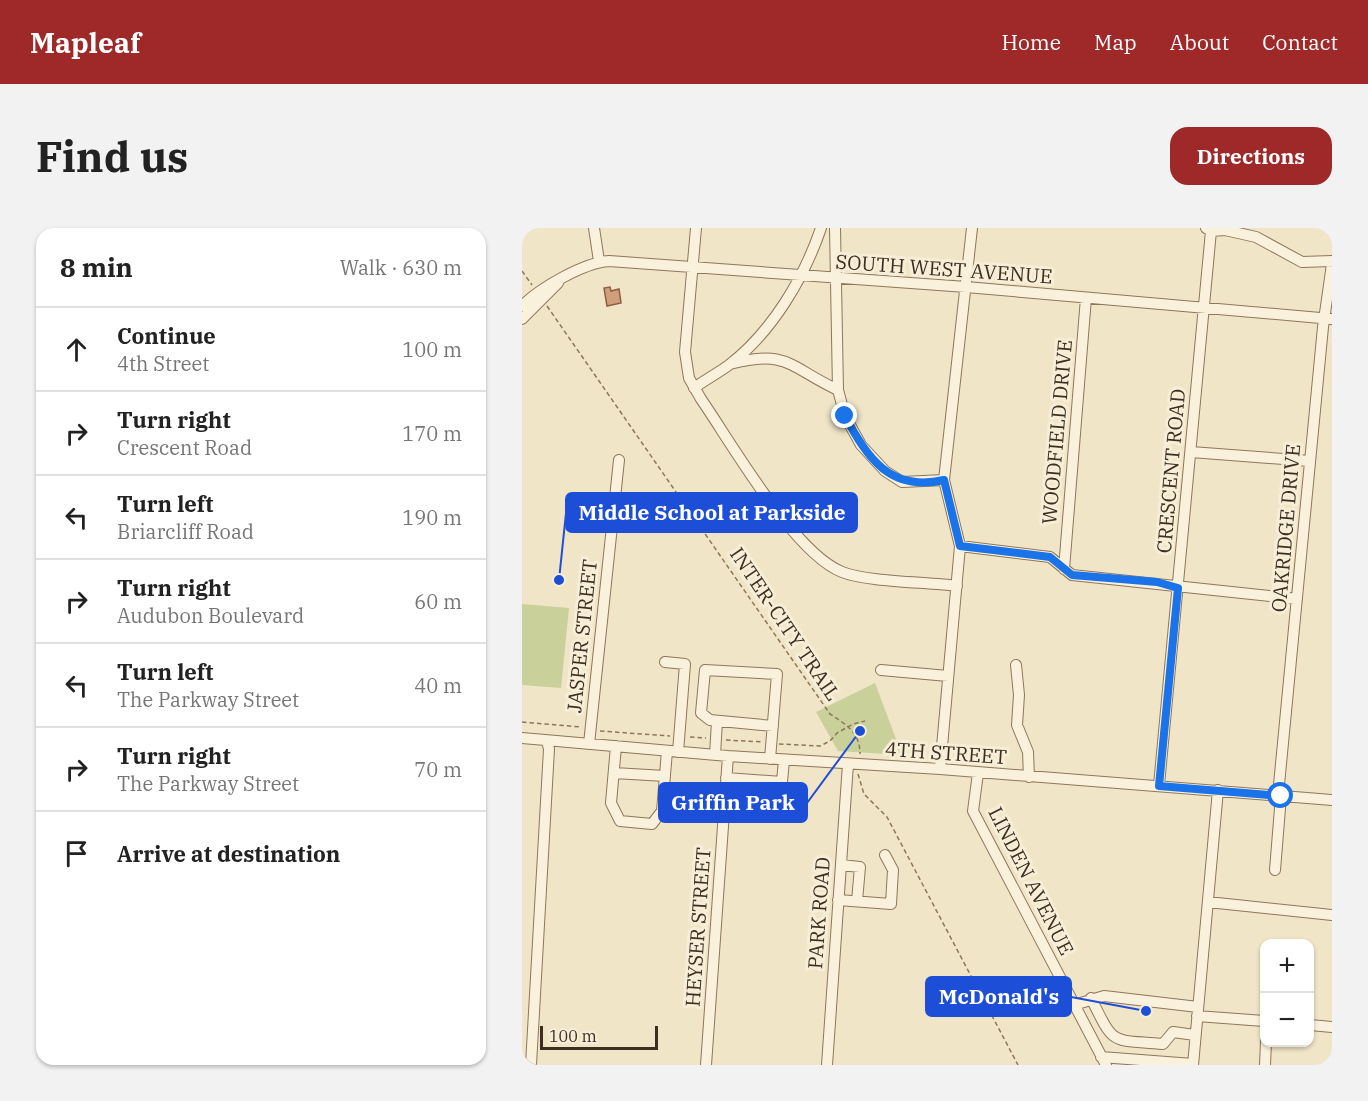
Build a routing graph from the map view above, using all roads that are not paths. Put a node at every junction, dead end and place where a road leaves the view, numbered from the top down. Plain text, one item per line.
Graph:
1 (594, 228) edge
2 (696, 228) edge
3 (821, 228) edge
4 (835, 228) edge
5 (972, 228) edge
6 (1208, 230) edge
7 (599, 261) junction
8 (1332, 263) edge
9 (693, 267) junction
10 (801, 277) junction
11 (836, 279) junction
12 (558, 282) junction
13 (966, 287) junction
14 (1086, 298) junction
15 (522, 306) edge
16 (1205, 308) junction
17 (522, 318) edge
18 (1328, 319) edge
19 (730, 364) junction
20 (694, 388) junction
21 (838, 390) junction
22 (1191, 452) junction
23 (619, 460) dead end
24 (1310, 461) junction
25 (944, 480) junction
26 (960, 546) junction
27 (1064, 569) junction
28 (957, 586) junction
29 (1178, 588) junction
30 (1298, 599) junction
31 (665, 662) dead end
32 (1016, 665) dead end
33 (881, 670) dead end
34 (948, 676) junction
35 (717, 721) junction
36 (773, 726) junction
37 (522, 738) edge
38 (547, 741) junction
39 (589, 744) junction
40 (616, 746) junction
41 (673, 751) junction
42 (715, 755) junction
43 (728, 756) junction
44 (770, 759) junction
45 (784, 760) junction
46 (848, 764) junction
47 (940, 769) junction
48 (614, 773) junction
49 (978, 773) junction
50 (665, 776) junction
51 (1029, 777) junction
52 (726, 778) junction
53 (1159, 786) junction
54 (1218, 790) junction
55 (1280, 796) junction
56 (1332, 800) edge
57 (885, 855) dead end
58 (841, 865) junction
59 (1275, 870) dead end
60 (838, 900) junction
61 (857, 901) junction
62 (1208, 902) junction
63 (1332, 915) edge
64 (1091, 998) junction
65 (1074, 1005) junction
66 (1198, 1011) junction
67 (1260, 1021) edge
68 (1314, 1025) edge
69 (1332, 1027) edge
70 (1195, 1035) junction
71 (1266, 1047) edge
72 (1103, 1061) edge
73 (531, 1065) edge
74 (706, 1065) edge
75 (827, 1065) edge
76 (1193, 1065) edge
77 (1265, 1065) edge

1 - 7 street
2 - 9 street
3 - 10 street
4 - 11 street
5 - 13 street
6 - 8 street
6 - 16 street, CRESCENT ROAD
7 - 9 street, SOUTH WEST AVENUE
7 - 12 street, SOUTH WEST AVENUE
8 - 18 street, OAKRIDGE DRIVE
9 - 10 street, SOUTH WEST AVENUE
9 - 20 street
10 - 11 street, SOUTH WEST AVENUE
10 - 19 street
11 - 13 street, SOUTH WEST AVENUE
11 - 21 street
12 - 15 street
12 - 17 street
13 - 14 street, SOUTH WEST AVENUE
13 - 25 street
14 - 16 street, SOUTH WEST AVENUE
14 - 27 street, WOODFIELD DRIVE
16 - 18 street, SOUTH WEST AVENUE
16 - 22 street, CRESCENT ROAD
18 - 24 street, OAKRIDGE DRIVE
19 - 20 street
19 - 21 street
20 - 28 street
21 - 25 street
22 - 24 street
22 - 29 street, CRESCENT ROAD
23 - 39 street, JASPER STREET
24 - 30 street, OAKRIDGE DRIVE
25 - 26 street
26 - 27 street
26 - 28 street
27 - 29 street
28 - 34 street
29 - 30 street
29 - 53 street, CRESCENT ROAD
30 - 55 street, OAKRIDGE DRIVE
31 - 41 street
32 - 51 street
33 - 34 street
34 - 47 street
35 - 36 street
35 - 36 street
35 - 42 street
36 - 44 street
37 - 38 street, 4TH STREET
38 - 39 street, 4TH STREET
38 - 73 street
39 - 40 street, 4TH STREET
40 - 41 street, 4TH STREET
40 - 48 street
41 - 42 street, 4TH STREET
41 - 50 street
42 - 43 street, 4TH STREET
43 - 44 street, 4TH STREET
43 - 52 street, HEYSER STREET
44 - 45 street, 4TH STREET
45 - 46 street, 4TH STREET
45 - 52 street
46 - 47 street, 4TH STREET
46 - 58 street, PARK ROAD
47 - 49 street, 4TH STREET
48 - 50 street
48 - 50 street
49 - 51 street, 4TH STREET
49 - 65 street, LINDEN AVENUE
51 - 53 street, 4TH STREET
52 - 74 street, HEYSER STREET
53 - 54 street, 4TH STREET
54 - 55 street, 4TH STREET
54 - 62 street
55 - 56 street, 4TH STREET
55 - 59 street, OAKRIDGE DRIVE
57 - 61 street
58 - 60 street, PARK ROAD
58 - 61 street
60 - 61 street
60 - 75 street, PARK ROAD
62 - 63 street
62 - 66 street
64 - 65 street
64 - 66 street
64 - 70 street
65 - 72 street, LINDEN AVENUE
66 - 67 street
66 - 70 street
68 - 69 street
70 - 76 street
71 - 77 street
72 - 76 street

